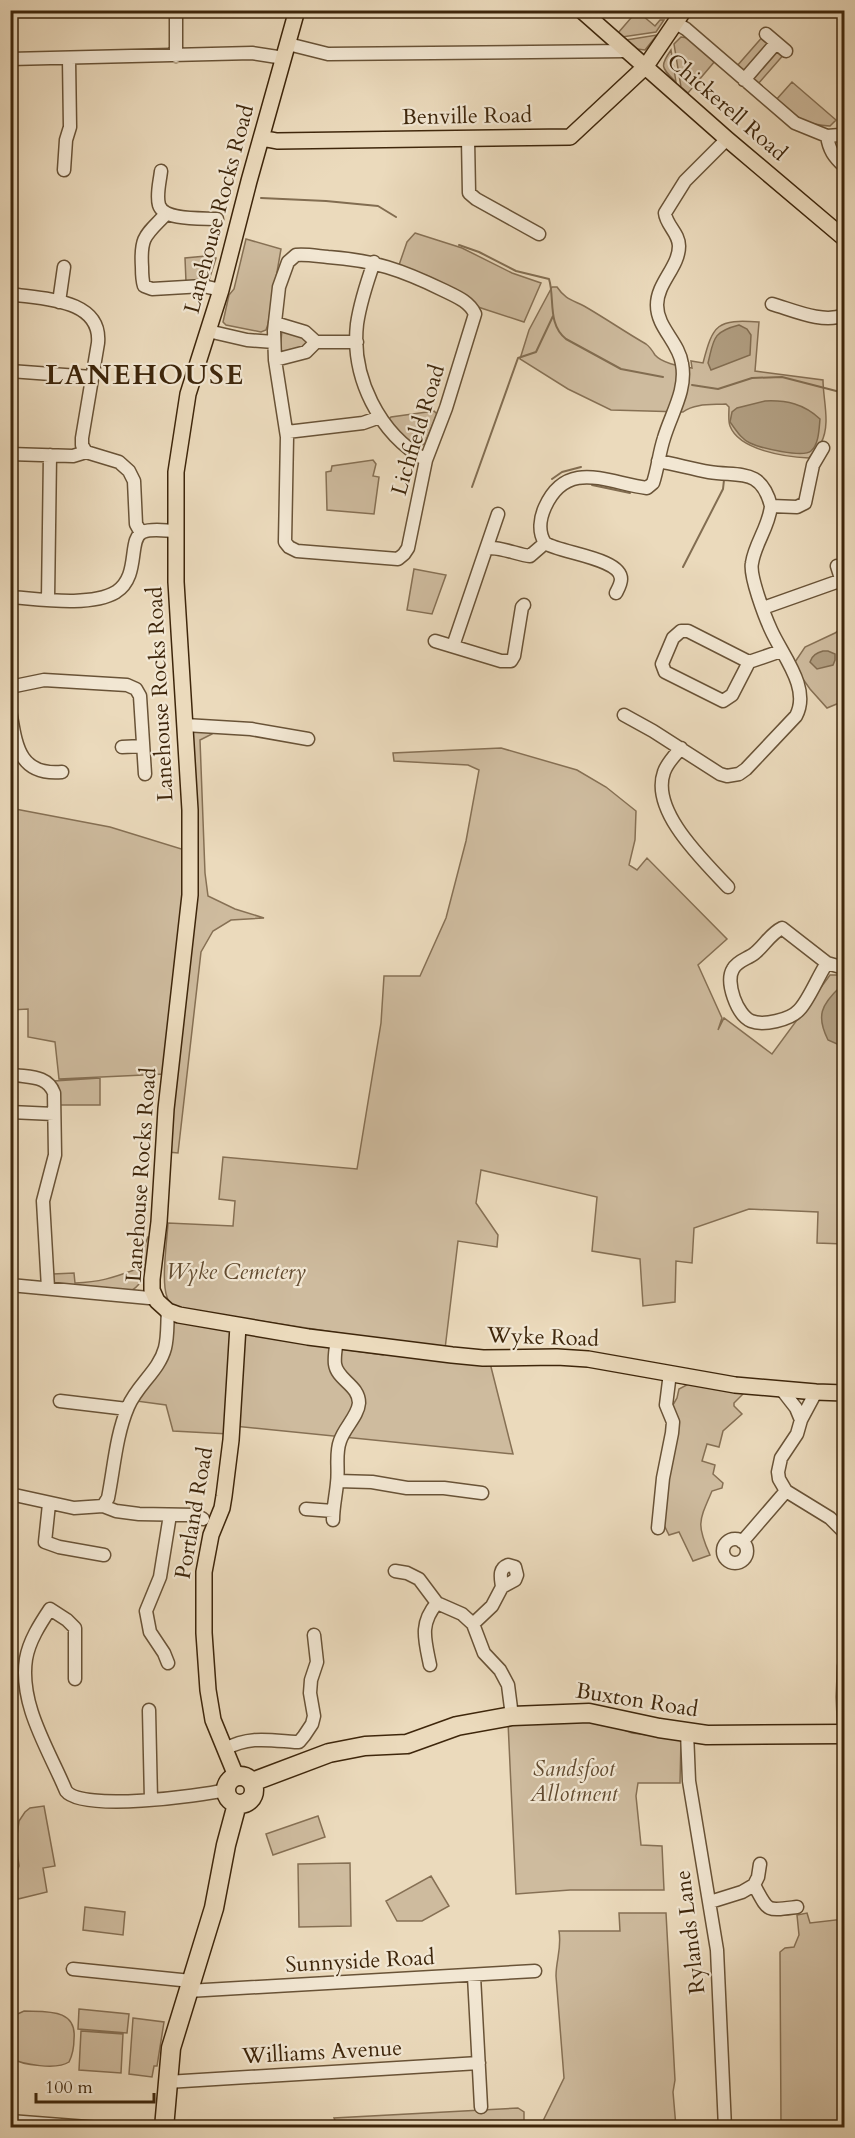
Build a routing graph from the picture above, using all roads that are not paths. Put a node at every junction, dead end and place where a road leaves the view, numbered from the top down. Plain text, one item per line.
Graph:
1 (176, 10) edge
2 (297, 10) edge
3 (581, 10) edge
4 (680, 17) edge
5 (608, 34) junction
6 (766, 34) dead end
7 (776, 43) junction
8 (286, 51) junction
9 (599, 51) junction
10 (627, 51) junction
11 (786, 51) dead end
12 (176, 56) junction
13 (10, 59) edge
14 (69, 59) junction
15 (646, 66) junction
16 (744, 80) junction
17 (827, 136) junction
18 (844, 137) edge
19 (261, 138) junction
20 (468, 139) junction
21 (727, 139) junction
22 (844, 166) edge
23 (64, 170) dead end
24 (161, 171) dead end
25 (166, 214) junction
26 (217, 219) dead end
27 (539, 234) dead end
28 (844, 238) edge
29 (374, 262) junction
30 (64, 267) dead end
31 (221, 290) junction
32 (10, 294) edge
33 (59, 302) junction
34 (772, 304) dead end
35 (844, 315) edge
36 (275, 323) junction
37 (208, 331) junction
38 (274, 342) junction
39 (316, 342) junction
40 (357, 342) junction
41 (275, 360) junction
42 (10, 371) edge
43 (92, 377) junction
44 (380, 417) junction
45 (287, 432) junction
46 (823, 448) dead end
47 (86, 452) junction
48 (10, 454) edge
49 (50, 455) junction
50 (426, 460) junction
51 (658, 461) junction
52 (771, 506) junction
53 (498, 514) dead end
54 (176, 531) junction
55 (141, 533) junction
56 (545, 543) junction
57 (486, 549) junction
58 (837, 566) dead end
59 (843, 584) edge
60 (616, 593) dead end
61 (10, 597) edge
62 (48, 599) junction
63 (524, 604) dead end
64 (763, 608) junction
65 (435, 641) dead end
66 (453, 646) junction
67 (781, 651) junction
68 (748, 662) junction
69 (10, 687) edge
70 (10, 710) edge
71 (624, 715) dead end
72 (185, 725) junction
73 (308, 740) dead end
74 (142, 746) junction
75 (122, 747) dead end
76 (681, 748) junction
77 (62, 772) dead end
78 (145, 774) dead end
79 (728, 887) dead end
80 (826, 963) junction
81 (844, 968) edge
82 (10, 1074) edge
83 (10, 1112) edge
84 (54, 1114) junction
85 (152, 1274) junction
86 (10, 1285) edge
87 (48, 1288) junction
88 (125, 1296) junction
89 (155, 1297) junction
90 (168, 1311) junction
91 (238, 1326) junction
92 (337, 1340) junction
93 (670, 1373) junction
94 (783, 1390) junction
95 (816, 1392) junction
96 (844, 1392) edge
97 (60, 1401) dead end
98 (127, 1409) junction
99 (801, 1420) junction
100 (338, 1481) junction
101 (786, 1491) junction
102 (482, 1493) dead end
103 (10, 1494) edge
104 (49, 1504) junction
105 (103, 1506) junction
106 (306, 1509) dead end
107 (170, 1515) junction
108 (203, 1518) dead end
109 (658, 1528) dead end
110 (844, 1532) edge
111 (742, 1542) dead end
112 (104, 1555) dead end
113 (395, 1571) dead end
114 (502, 1587) dead end
115 (437, 1603) junction
116 (473, 1624) junction
117 (314, 1635) dead end
118 (168, 1663) dead end
119 (430, 1665) dead end
120 (844, 1666) edge
121 (75, 1679) dead end
122 (149, 1710) dead end
123 (512, 1716) junction
124 (844, 1726) edge
125 (687, 1732) junction
126 (844, 1734) edge
127 (225, 1749) junction
128 (238, 1788) junction
129 (150, 1800) junction
130 (760, 1864) dead end
131 (754, 1885) junction
132 (710, 1902) junction
133 (797, 1907) dead end
134 (73, 1969) dead end
135 (535, 1971) dead end
136 (474, 1976) junction
137 (189, 1986) junction
138 (479, 2063) junction
139 (167, 2082) junction
140 (482, 2107) dead end
141 (10, 2121) edge
142 (100, 2127) edge
143 (164, 2127) edge
144 (725, 2127) edge

1 - 12 street
2 - 8 main road, Lanehouse Rocks Road
3 - 5 main road, Chickerell Road
4 - 15 main road, Benville Road
4 - 16 street
5 - 9 street
5 - 10 main road, Chickerell Road
6 - 7 street
7 - 11 street
7 - 16 street
8 - 9 street
8 - 12 street
8 - 19 main road, Lanehouse Rocks Road
9 - 10 street
10 - 15 main road, Chickerell Road
12 - 14 street
13 - 14 street
14 - 23 street
15 - 20 main road, Benville Road
15 - 21 main road, Chickerell Road
16 - 17 street
17 - 18 street
17 - 22 street
19 - 20 main road, Benville Road
19 - 31 main road, Lanehouse Rocks Road
20 - 27 street
21 - 28 main road, Chickerell Road
21 - 51 street
24 - 25 street
25 - 26 street
25 - 31 street
29 - 36 street
29 - 40 street
29 - 50 street, Lichfield Road
30 - 33 street
31 - 37 main road, Lanehouse Rocks Road
32 - 33 street
33 - 43 street
34 - 35 street
36 - 38 street
36 - 39 street
37 - 38 street
37 - 54 main road, Lanehouse Rocks Road
38 - 41 street
39 - 40 street
39 - 41 street
40 - 44 street
41 - 45 street
42 - 43 street
43 - 47 street
44 - 45 street
44 - 50 street
45 - 50 street, Lichfield Road
46 - 52 street
47 - 49 street
47 - 55 street
48 - 49 street
49 - 62 street
51 - 52 street
51 - 56 street
52 - 64 street
53 - 57 street
54 - 55 street
54 - 72 main road, Lanehouse Rocks Road
55 - 62 street
56 - 57 street
56 - 60 street
57 - 66 street
58 - 59 street
59 - 64 street
61 - 62 street
63 - 66 street
64 - 67 street
65 - 66 street
67 - 68 street
67 - 76 street
68 - 68 street
69 - 74 street
70 - 77 street
71 - 76 street
72 - 73 street
72 - 85 main road, Lanehouse Rocks Road
74 - 75 street
74 - 78 street
76 - 79 street
80 - 80 street
80 - 81 street
82 - 84 street
83 - 84 street
84 - 87 street
85 - 88 street
85 - 89 main road, Lanehouse Rocks Road
86 - 87 street
87 - 88 street
88 - 89 street
89 - 90 main road, Lanehouse Rocks Road
90 - 91 main road
90 - 98 street
91 - 92 main road, Wyke Road
91 - 127 main road, Portland Road
92 - 93 main road, Wyke Road
92 - 100 street
93 - 94 main road, Wyke Road
93 - 109 street
94 - 95 main road, Wyke Road
94 - 99 street
95 - 96 main road, Wyke Road
95 - 99 street
97 - 98 street
98 - 105 street
99 - 101 street
100 - 102 street
100 - 106 street
101 - 110 street
101 - 111 street
103 - 104 street
104 - 105 street
104 - 112 street
105 - 107 street
107 - 108 street
107 - 118 street
113 - 115 street
114 - 116 street
115 - 116 street
115 - 119 street
116 - 123 street
117 - 127 street
120 - 124 street
121 - 129 street
122 - 129 street
123 - 125 highway, Buxton Road
123 - 128 highway, Buxton Road
125 - 126 highway, Buxton Road
125 - 132 street, Rylands Lane
127 - 128 main road, Portland Road
128 - 129 street
128 - 137 highway
130 - 131 street
131 - 132 street
131 - 133 street
132 - 144 street, Rylands Lane
134 - 137 street, Sunnyside Road
135 - 136 street, Sunnyside Road
136 - 137 street, Sunnyside Road
136 - 138 street
137 - 139 highway
138 - 139 street, Williams Avenue
138 - 140 street
139 - 143 highway
141 - 142 street

